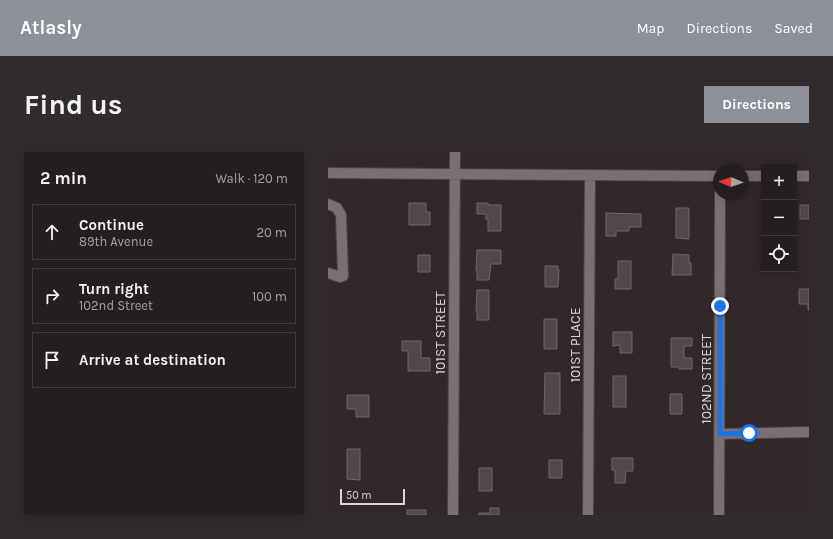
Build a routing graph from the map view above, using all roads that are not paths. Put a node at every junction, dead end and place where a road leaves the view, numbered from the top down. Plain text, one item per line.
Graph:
1 (455, 152) edge
2 (328, 173) edge
3 (455, 174) junction
4 (590, 175) junction
5 (713, 176) edge
6 (749, 176) edge
7 (761, 176) edge
8 (797, 176) edge
9 (809, 176) edge
10 (720, 200) edge
11 (328, 204) edge
12 (328, 273) edge
13 (808, 432) dead end
14 (720, 434) junction
15 (453, 515) edge
16 (588, 515) edge
17 (719, 515) edge

1 - 3 street, 101ST STREET
2 - 3 street
3 - 4 street
3 - 15 street, 101ST STREET
4 - 5 street
4 - 16 street, 101ST PLACE
6 - 7 street
8 - 9 street
10 - 14 street, 102ND STREET
11 - 12 street
13 - 14 street
14 - 17 street, 102ND STREET

